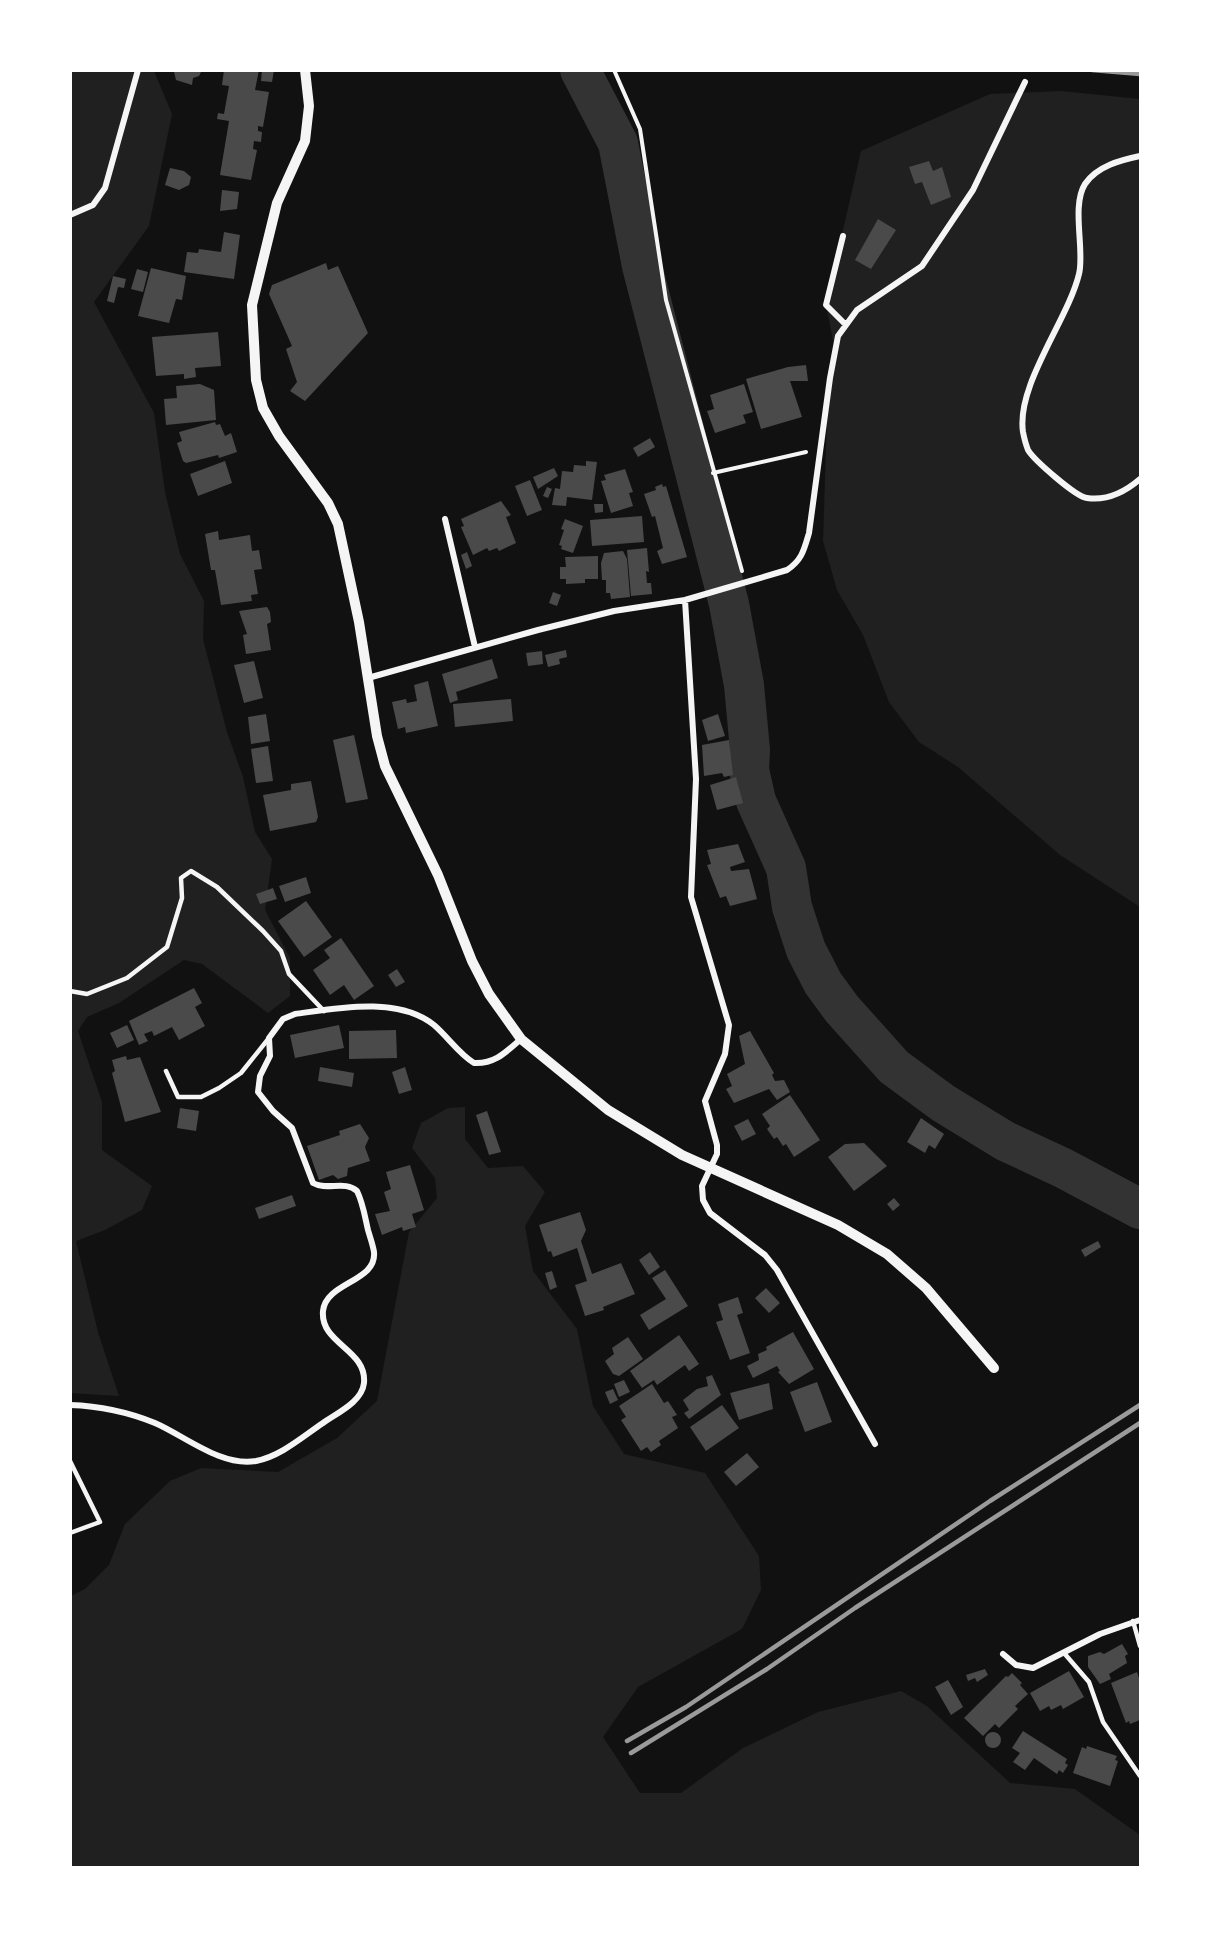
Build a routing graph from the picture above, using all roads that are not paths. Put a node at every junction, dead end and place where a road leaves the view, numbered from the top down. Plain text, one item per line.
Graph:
1 (138, 70) edge
2 (305, 70) edge
3 (1025, 82) dead end
4 (1140, 156) edge
5 (70, 215) edge
6 (843, 236) dead end
7 (846, 325) junction
8 (1140, 479) edge
9 (445, 519) dead end
10 (685, 600) junction
11 (475, 647) junction
12 (368, 678) junction
13 (70, 992) edge
14 (324, 1011) junction
15 (269, 1038) junction
16 (521, 1039) junction
17 (165, 1071) dead end
18 (711, 1168) junction
19 (994, 1368) dead end
20 (70, 1405) edge
21 (874, 1444) dead end
22 (70, 1461) edge
23 (70, 1533) edge
24 (1137, 1621) edge
25 (1140, 1646) edge
26 (1065, 1653) junction
27 (1003, 1654) dead end
28 (1140, 1776) edge

1 - 5 street
2 - 12 street
3 - 7 street
4 - 8 street
6 - 7 street
7 - 10 street
9 - 11 street
10 - 11 street
10 - 18 street
11 - 12 street
12 - 16 street
13 - 14 lane
14 - 15 street
14 - 16 street
15 - 17 lane
15 - 20 street
16 - 18 street
18 - 19 street
18 - 21 street
22 - 23 lane
24 - 25 lane
24 - 26 street
26 - 27 street
26 - 28 lane

